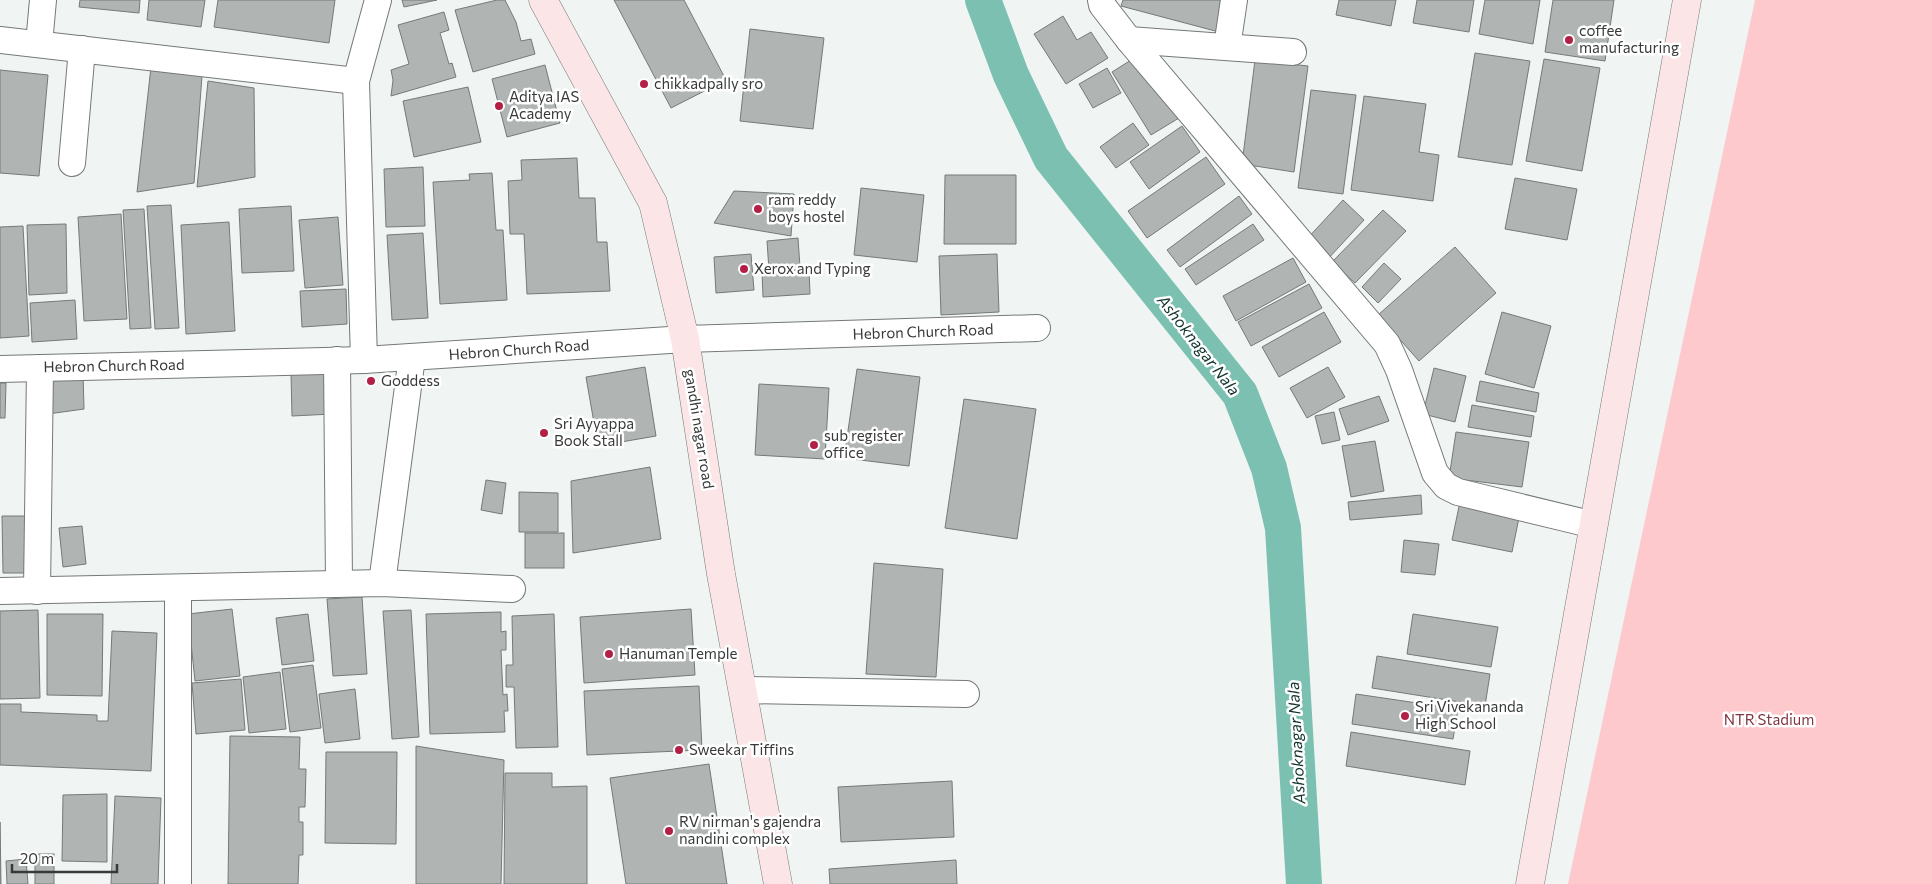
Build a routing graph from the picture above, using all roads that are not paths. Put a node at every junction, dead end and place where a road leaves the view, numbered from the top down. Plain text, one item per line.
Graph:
1 (43, 0) edge
2 (378, 0) edge
3 (543, 0) edge
4 (1101, 0) edge
5 (1234, 0) edge
6 (1687, 0) edge
7 (0, 40) edge
8 (1129, 40) junction
9 (39, 44) junction
10 (1227, 47) junction
11 (82, 49) junction
12 (1293, 52) dead end
13 (356, 81) junction
14 (72, 163) dead end
15 (1037, 328) dead end
16 (685, 339) junction
17 (412, 357) junction
18 (337, 360) junction
19 (364, 360) junction
20 (40, 368) junction
21 (0, 369) edge
22 (1594, 525) junction
23 (382, 583) junction
24 (339, 584) junction
25 (178, 588) junction
26 (512, 589) dead end
27 (37, 591) junction
28 (0, 592) edge
29 (743, 690) junction
30 (966, 694) dead end
31 (178, 884) edge
32 (778, 884) edge
33 (1530, 884) edge

1 - 9 street
2 - 13 street
3 - 16 main road, gandhi nagar road
4 - 8 street
5 - 10 street
6 - 22 main road
7 - 9 street
8 - 10 street
8 - 22 street
9 - 11 street
10 - 12 street
11 - 13 street
11 - 14 street
13 - 19 street
15 - 16 street, Hebron Church Road
16 - 17 street, Hebron Church Road
16 - 29 main road, gandhi nagar road
17 - 19 street, Hebron Church Road
17 - 23 street
18 - 19 street, Hebron Church Road
18 - 20 street, Hebron Church Road
18 - 24 street
20 - 21 street, Hebron Church Road
20 - 27 street
22 - 33 main road
23 - 24 street
23 - 26 street
24 - 25 street
25 - 27 street
25 - 31 street
27 - 28 street
29 - 30 street
29 - 32 main road, gandhi nagar road

